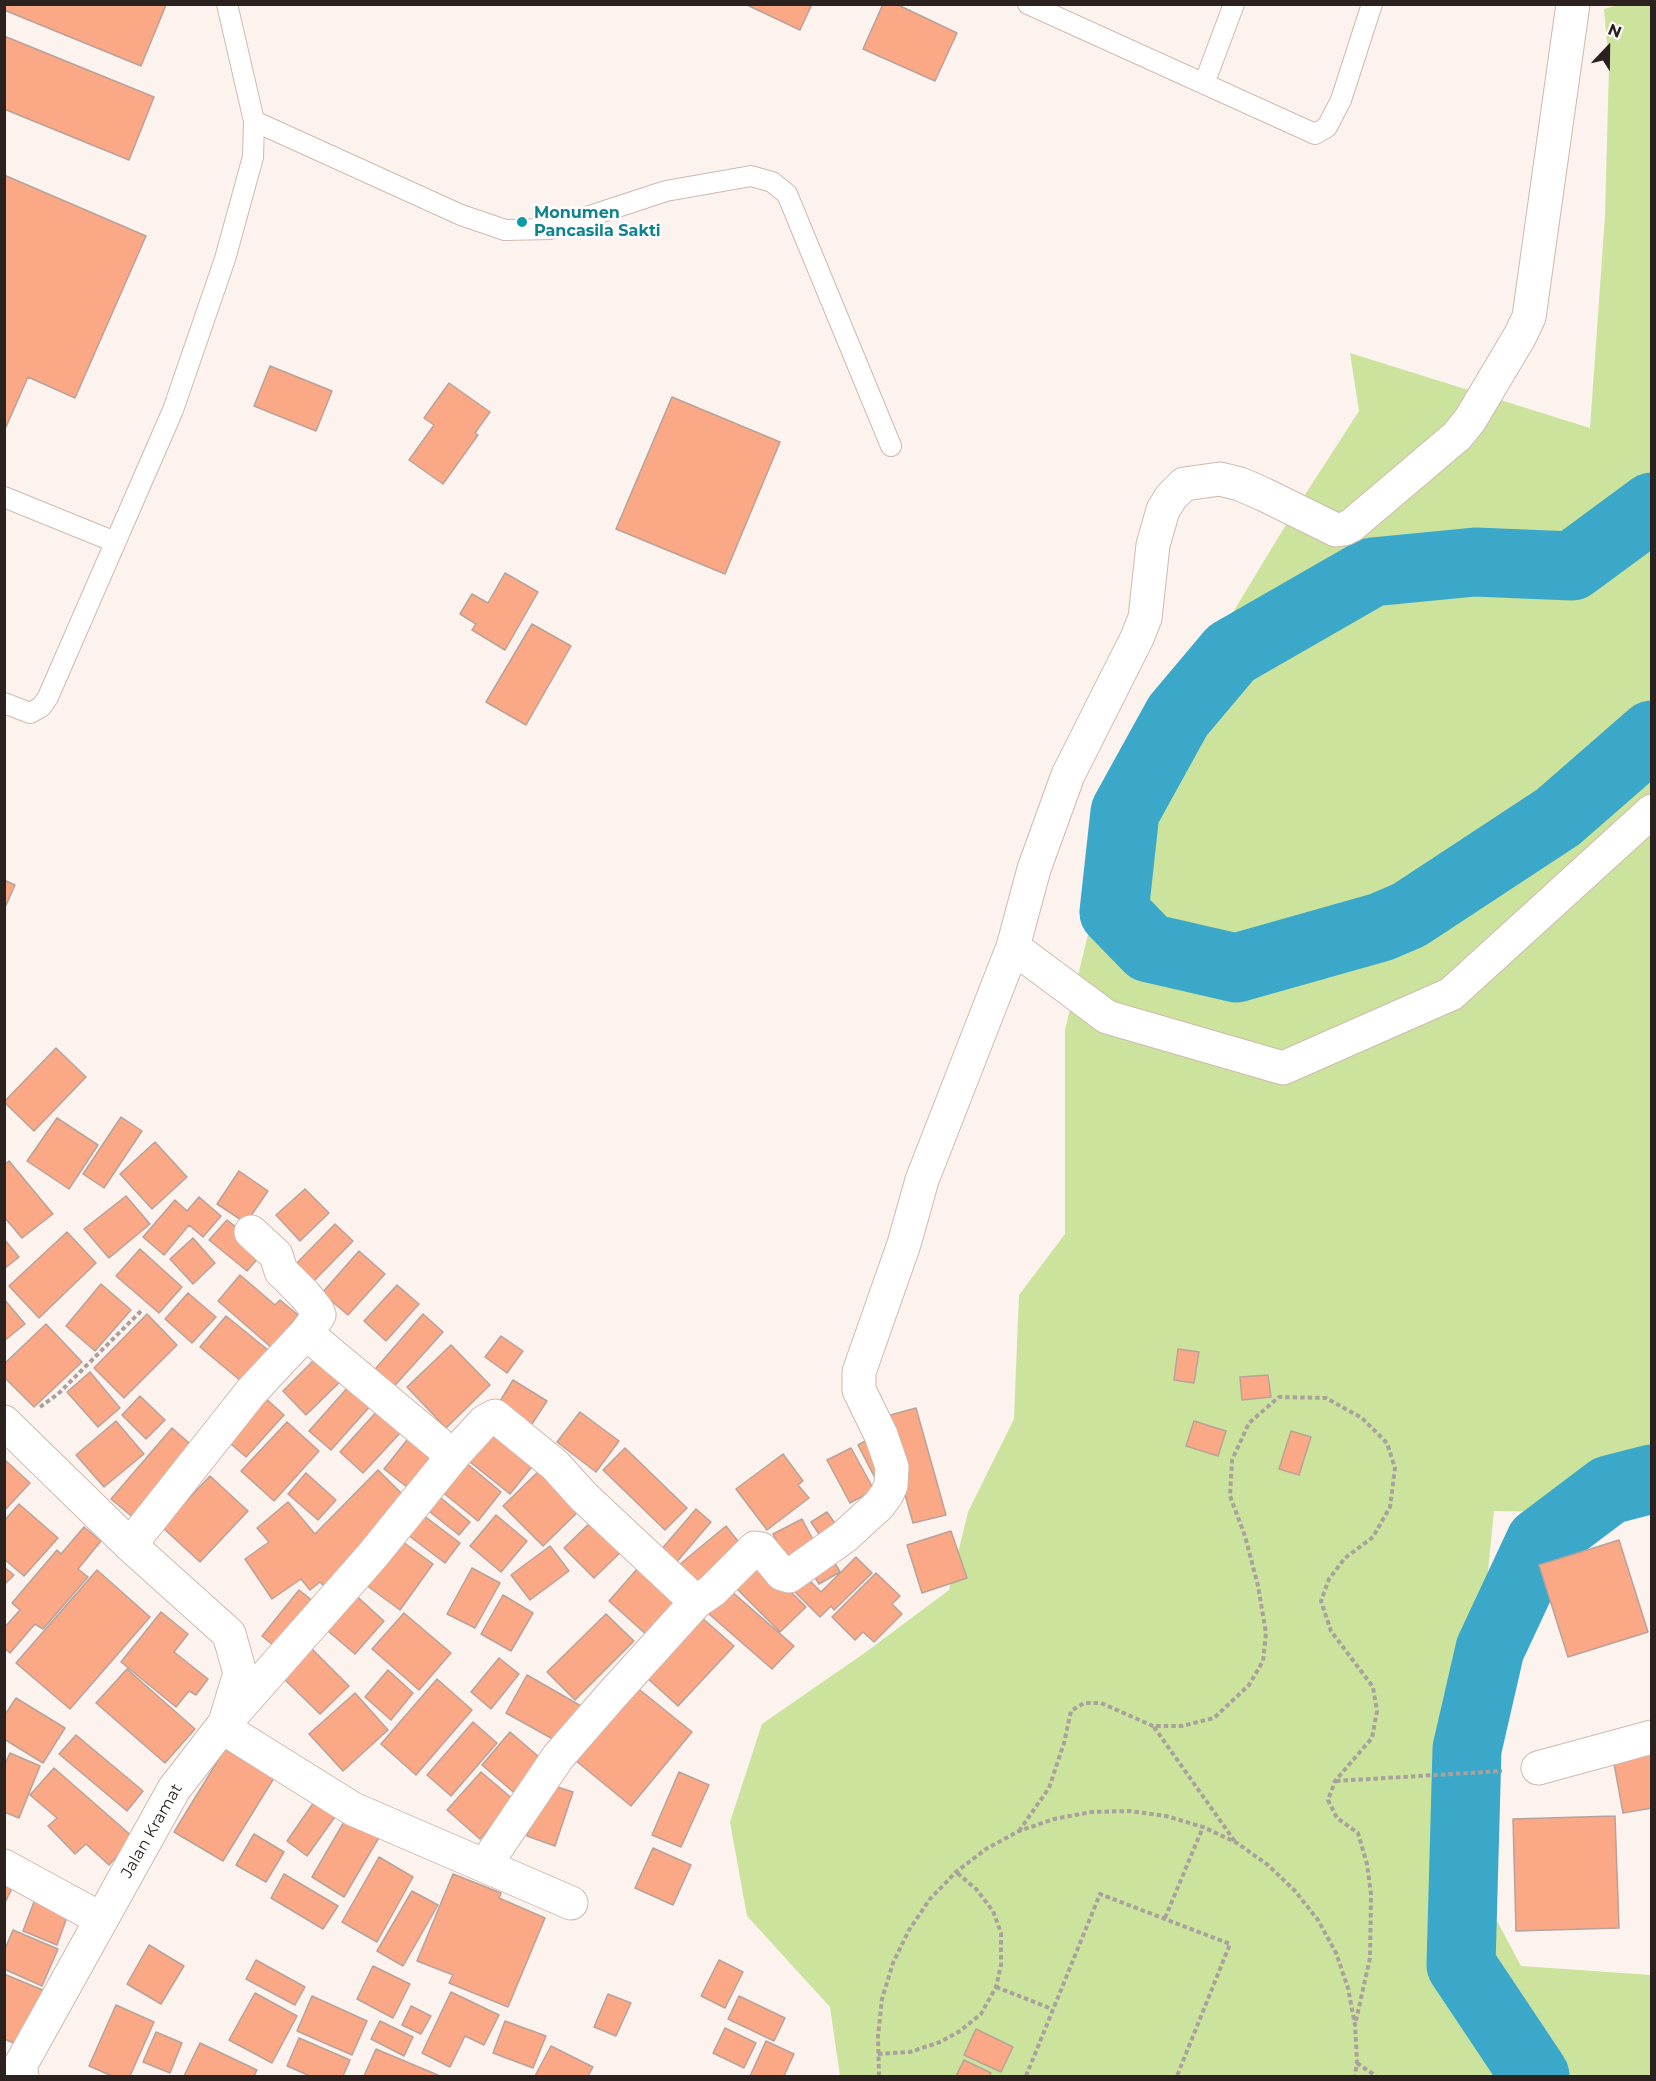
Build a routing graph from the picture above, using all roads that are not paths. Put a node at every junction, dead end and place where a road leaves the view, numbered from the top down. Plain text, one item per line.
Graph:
1 (227, 4) edge
2 (1234, 4) edge
3 (1372, 4) edge
4 (1573, 4) edge
5 (1039, 7) edge
6 (1204, 84) junction
7 (254, 121) junction
8 (891, 447) dead end
9 (4, 497) edge
10 (116, 542) junction
11 (4, 703) edge
12 (1652, 811) edge
13 (1013, 947) junction
14 (250, 1232) dead end
15 (306, 1333) junction
16 (6, 1428) edge
17 (453, 1456) junction
18 (130, 1545) junction
19 (696, 1602) junction
20 (225, 1723) junction
21 (1652, 1737) edge
22 (1538, 1768) dead end
23 (485, 1865) junction
24 (4, 1866) edge
25 (571, 1903) dead end
26 (101, 1919) junction
27 (4, 2072) edge
28 (15, 2076) edge
29 (22, 2076) edge

1 - 7 lane
2 - 6 lane
3 - 6 lane
4 - 13 street
5 - 6 lane
7 - 8 lane
7 - 10 lane
9 - 10 lane
10 - 11 lane
12 - 13 street
13 - 19 street
14 - 15 street
15 - 17 street
15 - 18 street
16 - 18 street, Jalan Kramat
17 - 19 street
17 - 20 street
18 - 20 street, Jalan Kramat
19 - 23 street
20 - 23 street
20 - 26 street, Jalan Kramat
21 - 22 street
23 - 25 street
24 - 26 street
26 - 29 street, Jalan Kramat
27 - 28 street

